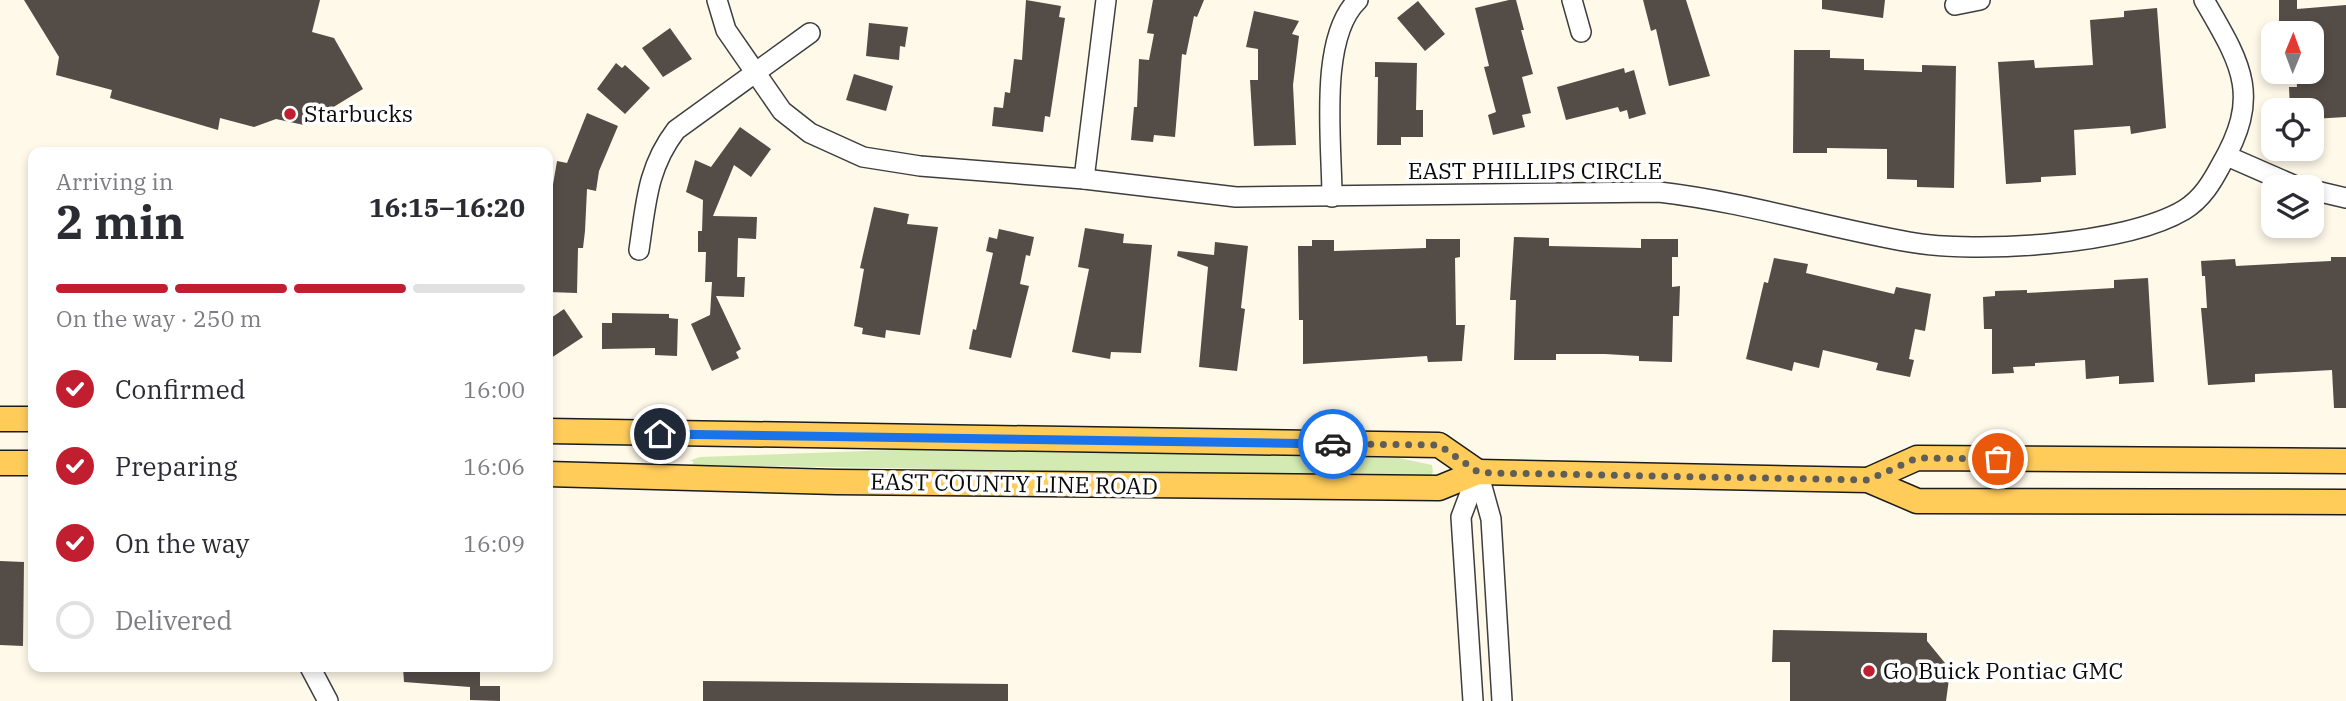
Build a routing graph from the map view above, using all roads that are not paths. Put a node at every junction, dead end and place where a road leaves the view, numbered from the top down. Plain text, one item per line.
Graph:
1 (717, 0) edge
2 (1106, 0) edge
3 (1358, 0) edge
4 (1572, 0) edge
5 (1980, 0) edge
6 (2204, 0) edge
7 (1955, 5) dead end
8 (1581, 32) dead end
9 (810, 33) dead end
10 (753, 72) junction
11 (2227, 156) junction
12 (2271, 175) edge
13 (1084, 179) junction
14 (2324, 193) edge
15 (1332, 197) junction
16 (2346, 198) edge
17 (639, 250) dead end
18 (0, 419) edge
19 (28, 419) edge
20 (553, 431) edge
21 (2346, 461) edge
22 (0, 463) edge
23 (28, 464) edge
24 (1478, 472) junction
25 (553, 474) edge
26 (1868, 480) junction
27 (2346, 502) edge
28 (313, 672) edge
29 (328, 701) edge
30 (1473, 701) edge
31 (1502, 701) edge

1 - 10 street, EAST PHILLIPS CIRCLE
2 - 13 street
3 - 15 street
4 - 8 street
5 - 7 street
6 - 11 street, EAST PHILLIPS CIRCLE
9 - 10 street
10 - 13 street, EAST PHILLIPS CIRCLE
10 - 17 street
11 - 12 street
11 - 15 street, EAST PHILLIPS CIRCLE
13 - 15 street, EAST PHILLIPS CIRCLE
14 - 16 street
18 - 19 main road
20 - 24 main road, EAST COUNTY LINE ROAD
21 - 26 main road, EAST COUNTY LINE ROAD
22 - 23 main road
24 - 25 main road, EAST COUNTY LINE ROAD
24 - 26 main road, EAST COUNTY LINE ROAD
24 - 30 street
24 - 31 street
26 - 27 main road, EAST COUNTY LINE ROAD
28 - 29 street

